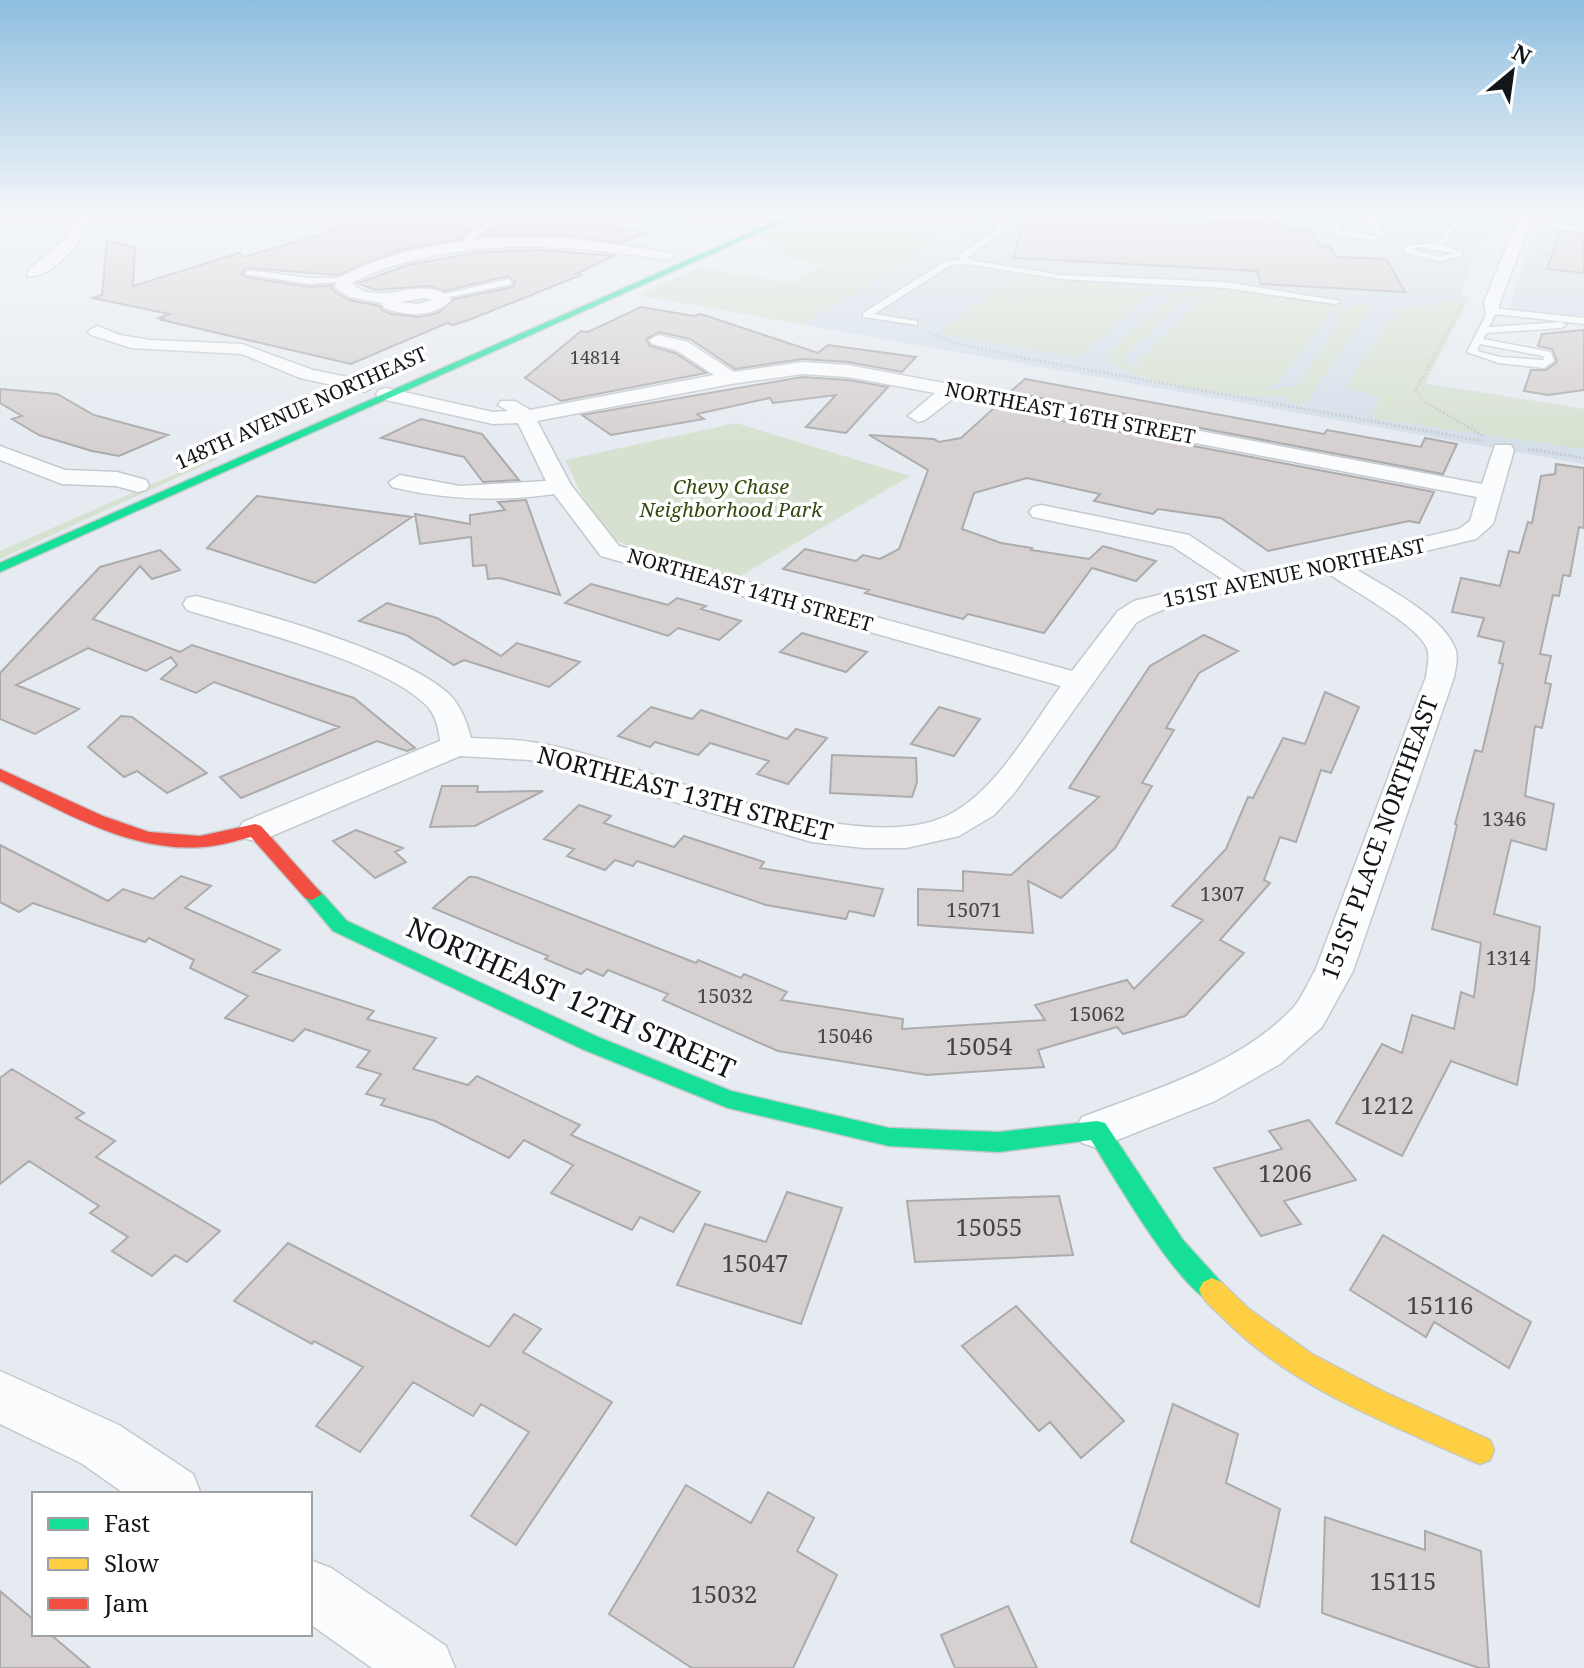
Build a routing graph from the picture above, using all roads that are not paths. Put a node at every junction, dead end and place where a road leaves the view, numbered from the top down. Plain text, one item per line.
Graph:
1 (349, 292) edge
2 (461, 292) edge
3 (591, 292) edge
4 (602, 292) edge
5 (903, 292) edge
6 (1272, 292) edge
7 (1496, 292) edge
8 (440, 296) joint
9 (1336, 301) dead end
10 (1492, 311) junction
11 (866, 315) junction
12 (856, 320) dead end
13 (1584, 322) edge
14 (914, 323) road end
15 (1483, 330) junction
16 (97, 331) dead end
17 (658, 340) dead end
18 (1477, 341) junction
19 (731, 378) junction
20 (411, 383) junction
21 (365, 386) junction
22 (952, 390) junction
23 (386, 394) junction
24 (918, 416) dead end
25 (525, 417) junction
26 (239, 441) dead end
27 (1503, 447) road end
28 (0, 452) edge
29 (211, 454) dead end
30 (62, 477) junction
31 (400, 482) dead end
32 (560, 486) junction
33 (150, 487) junction
34 (1491, 493) junction
35 (107, 499) joint
36 (1041, 512) dead end
37 (1333, 566) junction
38 (0, 568) edge
39 (1243, 582) junction
40 (196, 604) dead end
41 (1078, 682) junction
42 (456, 746) junction
43 (0, 774) edge
44 (255, 830) junction
45 (938, 830) joint
46 (1097, 1130) junction
47 (0, 1397) edge
48 (1480, 1450) dead end
49 (170, 1492) edge
50 (312, 1590) edge
51 (424, 1668) edge

1 - 8 street
2 - 8 lane
3 - 21 main road, 148TH AVENUE NORTHEAST
4 - 20 main road, 148TH AVENUE NORTHEAST
5 - 11 lane
6 - 9 lane
7 - 10 street
10 - 13 lane
10 - 15 lane
11 - 12 lane
11 - 14 lane
13 - 15 lane
15 - 18 lane
16 - 21 street
17 - 19 street
18 - 18 lane
19 - 22 street, NORTHEAST 16TH STREET
19 - 25 street, NORTHEAST 16TH STREET
20 - 23 main road, 148TH AVENUE NORTHEAST
20 - 25 street
21 - 26 main road, 148TH AVENUE NORTHEAST
22 - 24 street
22 - 34 street, NORTHEAST 16TH STREET
23 - 25 street, NORTHEAST 16TH STREET
23 - 33 main road, 148TH AVENUE NORTHEAST
25 - 32 street, NORTHEAST 14TH STREET
27 - 34 street, 151ST AVENUE NORTHEAST
28 - 30 street
29 - 33 main road
30 - 33 street
30 - 35 street
31 - 32 street
32 - 41 street, NORTHEAST 14TH STREET
33 - 35 main road, 148TH AVENUE NORTHEAST
33 - 38 main road, 148TH AVENUE NORTHEAST
34 - 37 street, 151ST AVENUE NORTHEAST
36 - 39 street
37 - 39 street, 151ST AVENUE NORTHEAST
37 - 46 street, 151ST PLACE NORTHEAST
39 - 41 street, 151ST AVENUE NORTHEAST
40 - 42 street
41 - 45 street, 151ST AVENUE NORTHEAST
42 - 44 street
42 - 45 street, NORTHEAST 13TH STREET
43 - 44 main road
44 - 46 main road, NORTHEAST 12TH STREET
46 - 48 main road
47 - 49 street
50 - 51 street

